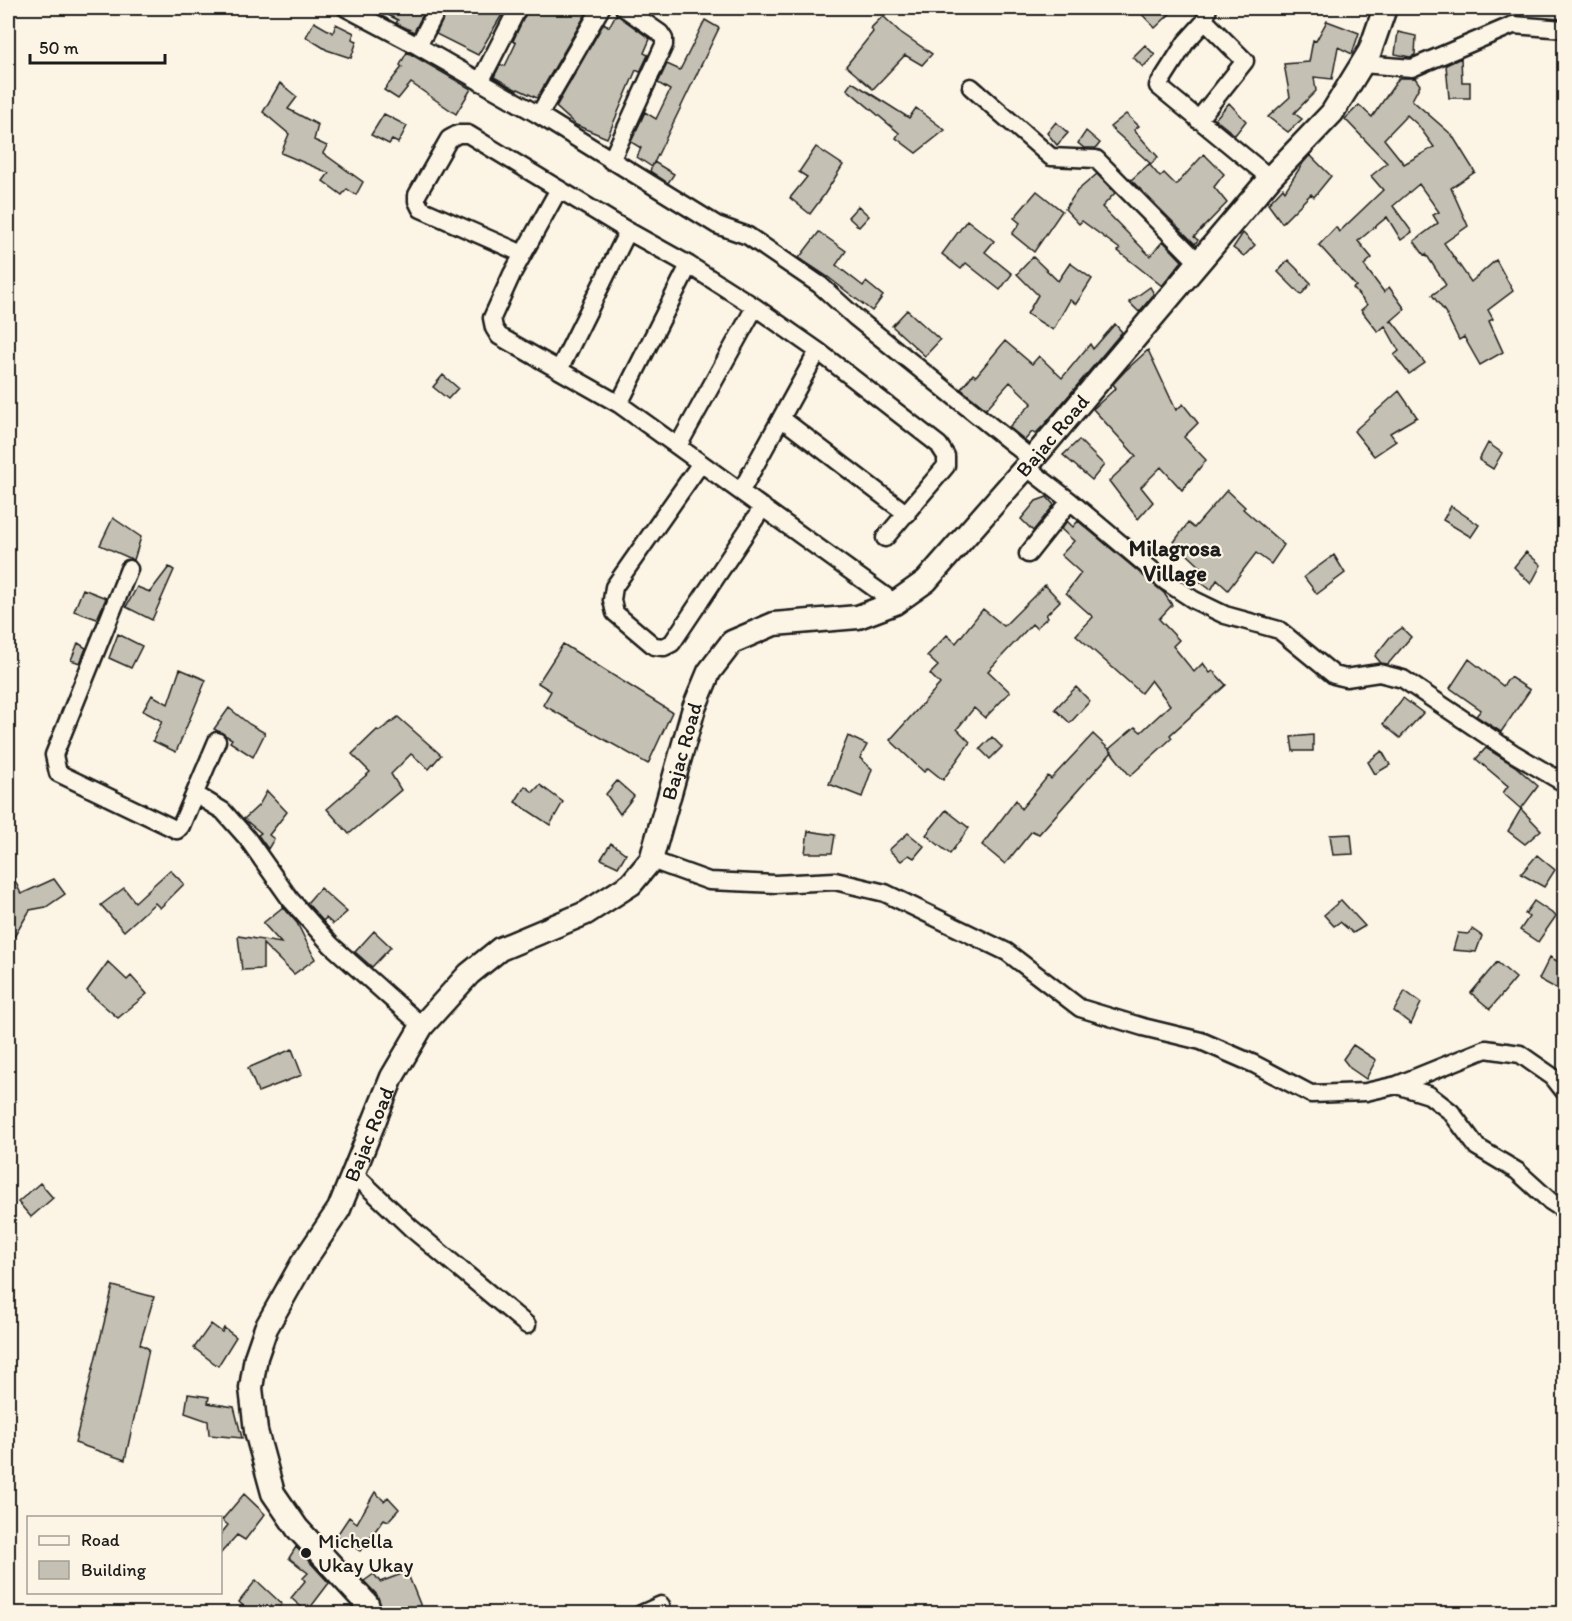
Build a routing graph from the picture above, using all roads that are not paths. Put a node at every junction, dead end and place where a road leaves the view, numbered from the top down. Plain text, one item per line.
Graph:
1 (438, 8) edge
2 (518, 8) edge
3 (601, 8) edge
4 (624, 8) edge
5 (1385, 8) edge
6 (352, 9) edge
7 (1207, 14) edge
8 (1564, 29) edge
9 (418, 46) junction
10 (1362, 64) junction
11 (480, 82) junction
12 (971, 87) dead end
13 (539, 115) junction
14 (1198, 120) junction
15 (611, 160) junction
16 (1270, 178) junction
17 (559, 189) junction
18 (628, 231) junction
19 (523, 254) junction
20 (1199, 263) junction
21 (689, 265) junction
22 (756, 307) junction
23 (818, 351) junction
24 (559, 370) junction
25 (619, 404) junction
26 (781, 418) junction
27 (678, 446) junction
28 (701, 463) junction
29 (1030, 464) junction
30 (741, 491) junction
31 (1071, 501) junction
32 (763, 507) junction
33 (907, 514) junction
34 (885, 538) dead end
35 (1028, 554) dead end
36 (129, 569) dead end
37 (895, 603) junction
38 (217, 741) dead end
39 (1564, 783) edge
40 (195, 794) junction
41 (651, 860) junction
42 (422, 1026) junction
43 (1397, 1085) junction
44 (1564, 1091) edge
45 (352, 1172) junction
46 (1564, 1210) edge
47 (527, 1325) dead end
48 (661, 1605) dead end
49 (370, 1614) edge
50 (641, 1614) edge

1 - 9 street
2 - 11 street
3 - 13 street
4 - 15 street
5 - 10 street, Bajac Road
6 - 9 street
7 - 14 street
7 - 14 street
8 - 10 street
9 - 11 street
10 - 16 street, Bajac Road
11 - 13 street
12 - 20 street
13 - 15 street
14 - 16 street
15 - 29 street
16 - 20 street, Bajac Road
17 - 18 street
17 - 19 street
17 - 19 street
18 - 21 street
18 - 24 street
19 - 24 street
20 - 29 street, Bajac Road
21 - 22 street
21 - 25 street
22 - 23 street
22 - 27 street
23 - 26 street
23 - 33 street
24 - 25 street
25 - 27 street
26 - 30 street
26 - 33 street
27 - 28 street
28 - 30 street
28 - 32 street
29 - 31 street
29 - 37 street, Bajac Road
30 - 32 street
31 - 35 street
31 - 39 street
32 - 37 street
33 - 34 street
36 - 40 street
37 - 41 street, Bajac Road
38 - 40 street
40 - 42 street
41 - 42 street, Bajac Road
41 - 43 street
42 - 45 street, Bajac Road
43 - 44 street
43 - 46 street
45 - 47 street
45 - 49 street, Bajac Road
48 - 50 street

